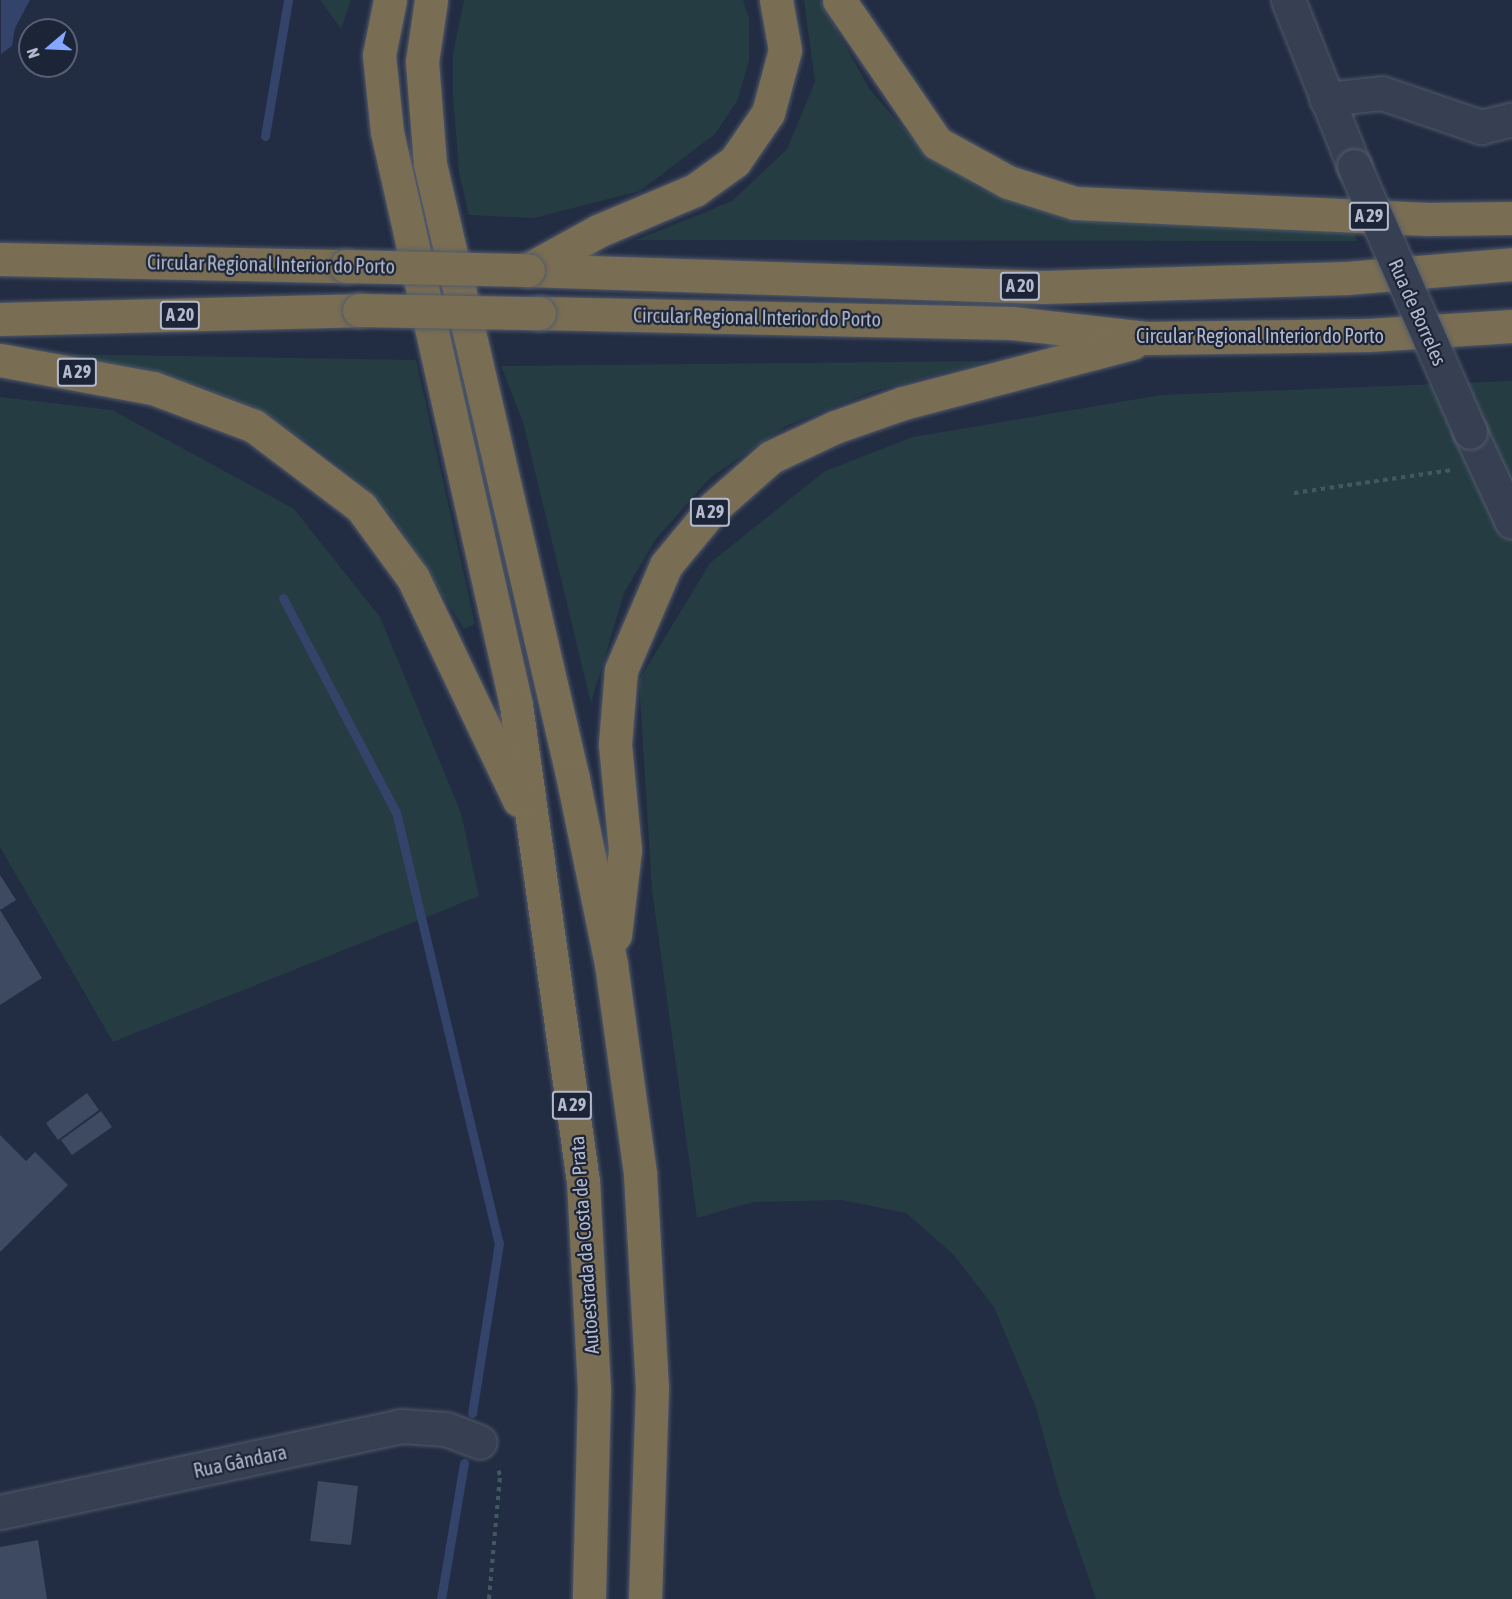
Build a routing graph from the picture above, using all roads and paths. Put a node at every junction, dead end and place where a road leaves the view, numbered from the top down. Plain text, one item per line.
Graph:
1 (390, 0) edge
2 (430, 0) edge
3 (776, 0) edge
4 (839, 0) edge
5 (1288, 0) edge
6 (1326, 99) junction
7 (1512, 119) edge
8 (1512, 218) edge
9 (0, 260) edge
10 (1512, 264) edge
11 (528, 270) junction
12 (0, 319) edge
13 (1512, 326) edge
14 (1148, 338) junction
15 (0, 360) edge
16 (1486, 465) junction
17 (1294, 493) dead end
18 (1512, 522) edge
19 (530, 823) junction
20 (611, 964) junction
21 (480, 1442) joint
22 (0, 1512) edge
23 (489, 1599) edge
24 (589, 1599) edge
25 (645, 1599) edge

1 - 19 highway, A 29
2 - 20 highway, A 29
3 - 11 highway
4 - 8 highway, A 29
5 - 6 street, Rua de Borreles
6 - 7 street
6 - 16 street, Rua de Borreles, bridge
9 - 11 highway, Circular Regional Interior do Porto / A 20, bridge
10 - 11 highway, Circular Regional Interior do Porto / A 20
12 - 14 highway, Circular Regional Interior do Porto / A 20, bridge
13 - 14 highway, Circular Regional Interior do Porto / A 20
14 - 20 highway, A 29
15 - 19 highway, A 29
16 - 17 path
16 - 18 street, Rua de Borreles
19 - 24 highway, Autoestrada da Costa de Prata / A 29
20 - 25 highway, A 29
21 - 22 street, Rua Gândara
21 - 23 path

